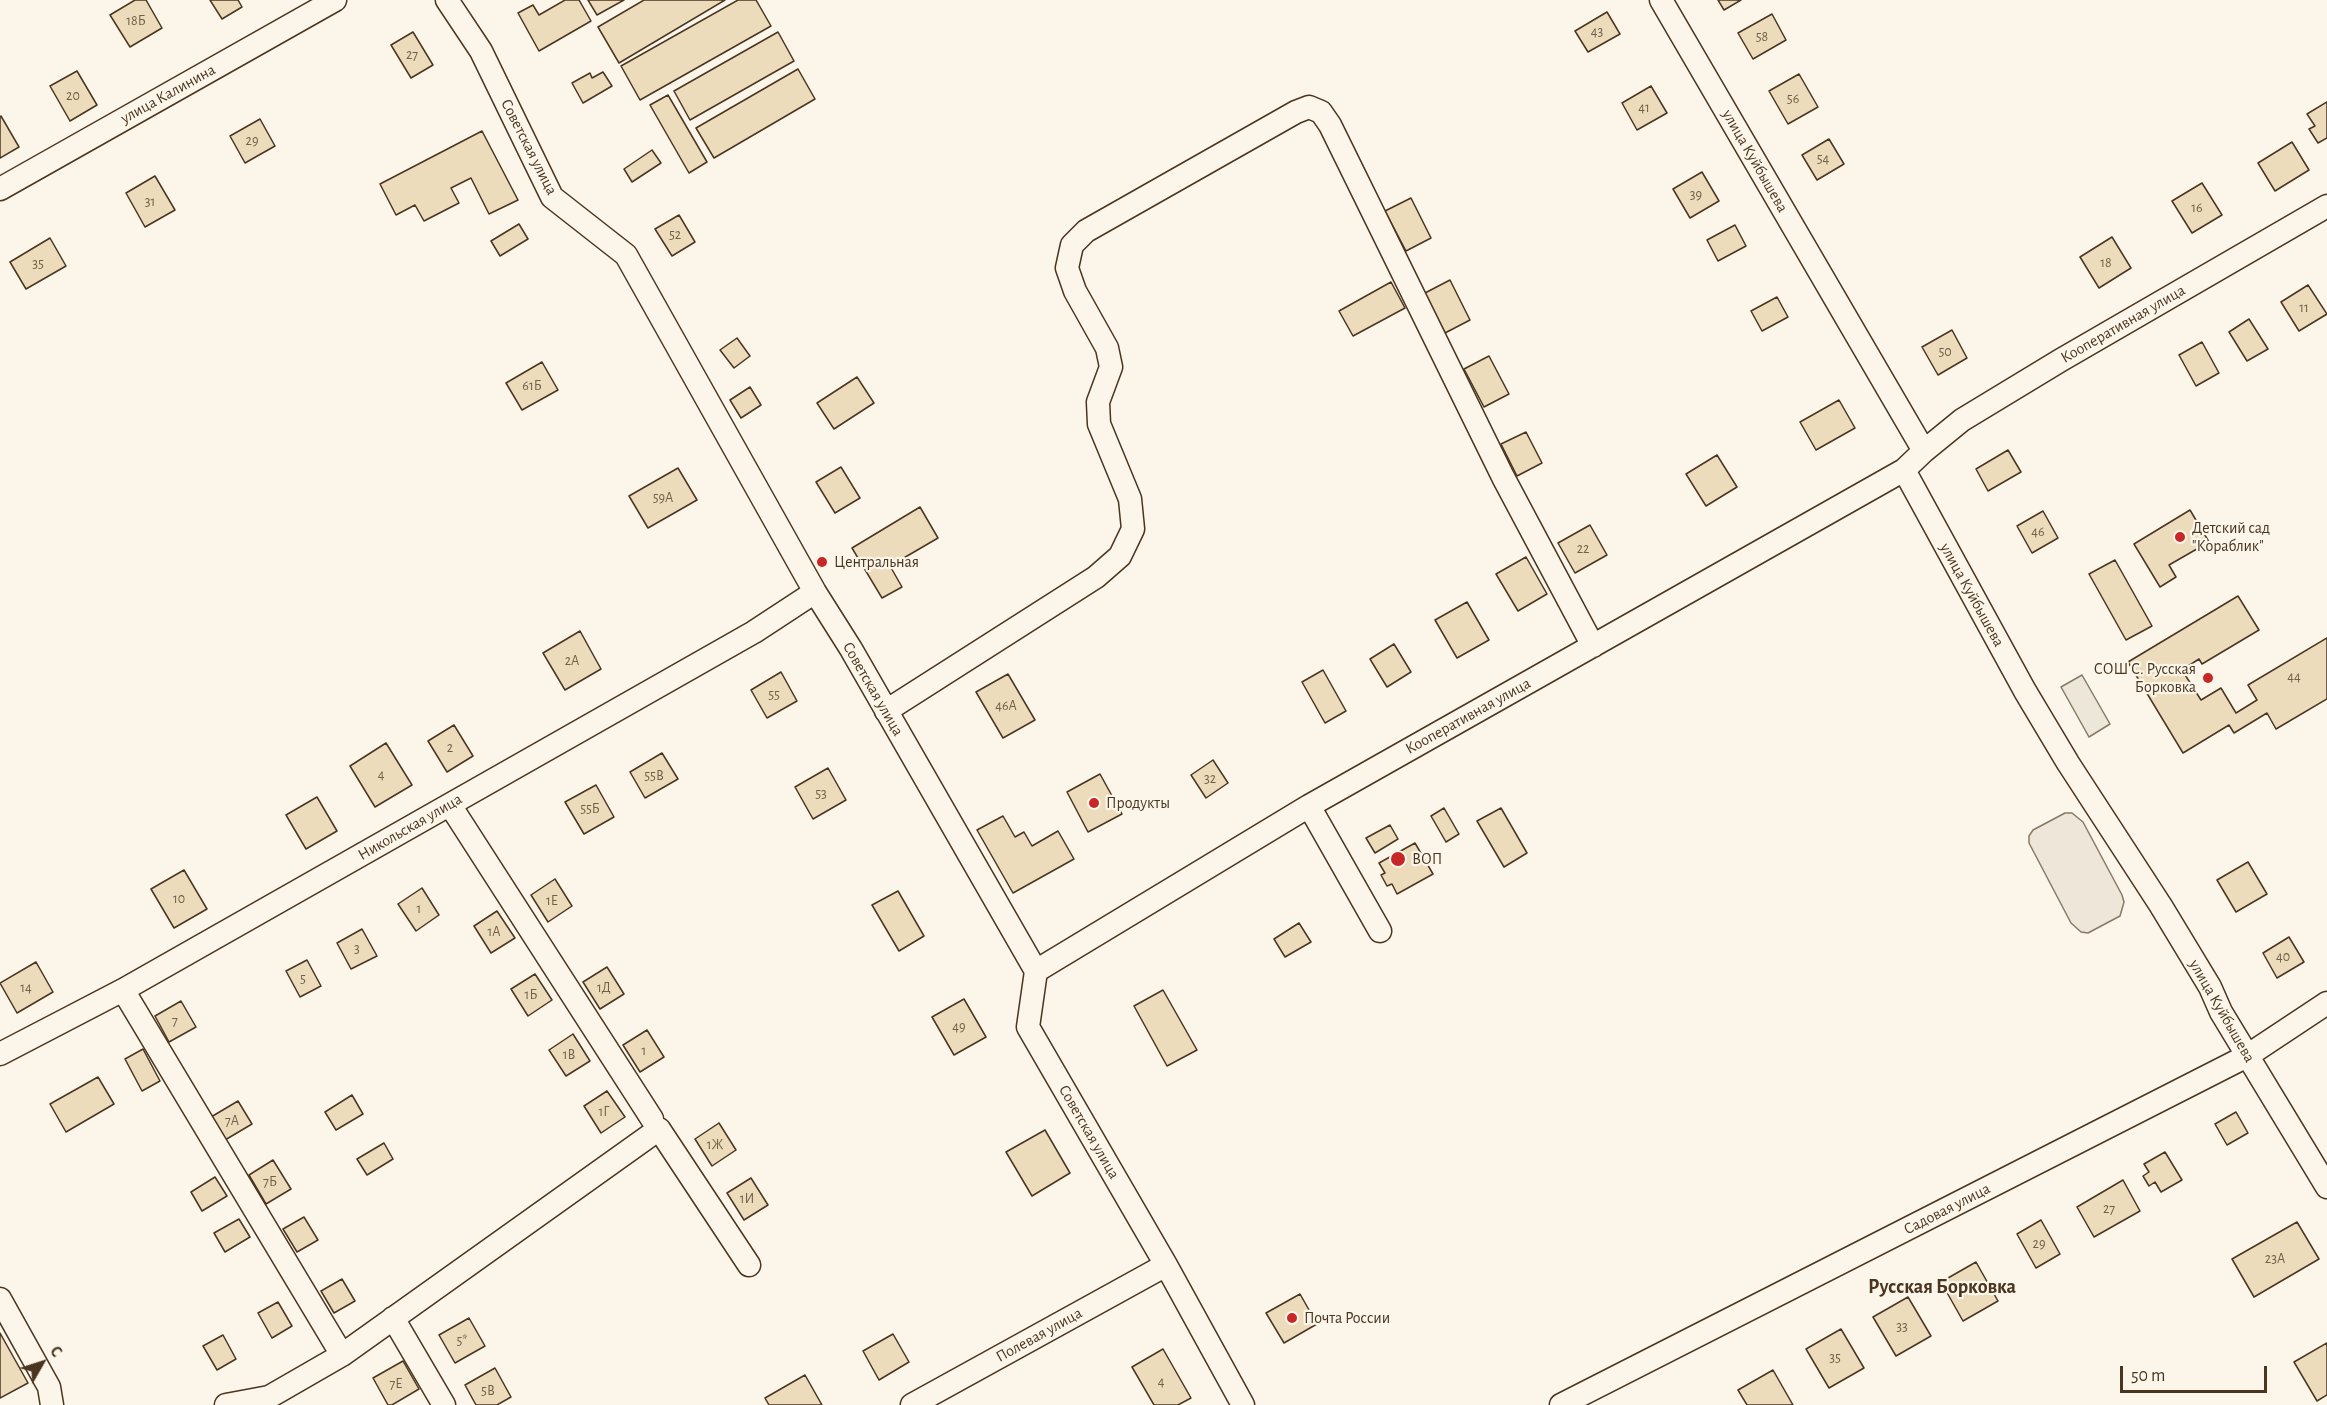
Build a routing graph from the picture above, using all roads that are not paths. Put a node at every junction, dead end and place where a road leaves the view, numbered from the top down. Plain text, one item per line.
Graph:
1 (335, 0) edge
2 (447, 0) edge
3 (1661, 0) edge
4 (0, 189) edge
5 (2327, 206) edge
6 (1924, 451) junction
7 (1904, 470) junction
8 (815, 592) junction
9 (1593, 646) junction
10 (886, 711) junction
11 (450, 805) junction
12 (1309, 806) junction
13 (1380, 931) dead end
14 (1036, 971) junction
15 (123, 990) junction
16 (2327, 1003) edge
17 (0, 1054) edge
18 (2247, 1056) junction
19 (652, 1119) dead end
20 (2327, 1187) edge
21 (748, 1265) dead end
22 (1166, 1265) junction
23 (0, 1299) edge
24 (393, 1318) junction
25 (342, 1355) junction
26 (52, 1405) edge
27 (226, 1405) edge
28 (444, 1405) edge
29 (912, 1405) edge
30 (1243, 1405) edge
31 (1561, 1405) edge

1 - 4 street, улица Калинина
2 - 8 street, Советская улица
3 - 6 street, улица Куйбышева
5 - 6 street, Кооперативная улица
6 - 7 street
7 - 9 street, Кооперативная улица
7 - 18 street, улица Куйбышева
8 - 10 street, Советская улица
8 - 11 street, Никольская улица
9 - 10 street
9 - 12 street, Кооперативная улица
10 - 14 street, Советская улица
11 - 15 street, Никольская улица
11 - 19 street
12 - 13 street
12 - 14 street, Кооперативная улица
14 - 22 street, Советская улица
15 - 17 street, Никольская улица
15 - 25 street
16 - 18 street, Садовая улица
18 - 20 street, улица Куйбышева
18 - 31 street, Садовая улица
21 - 24 street
22 - 29 street, Полевая улица
22 - 30 street, Советская улица
23 - 26 street
24 - 25 street
24 - 28 street
25 - 27 street

